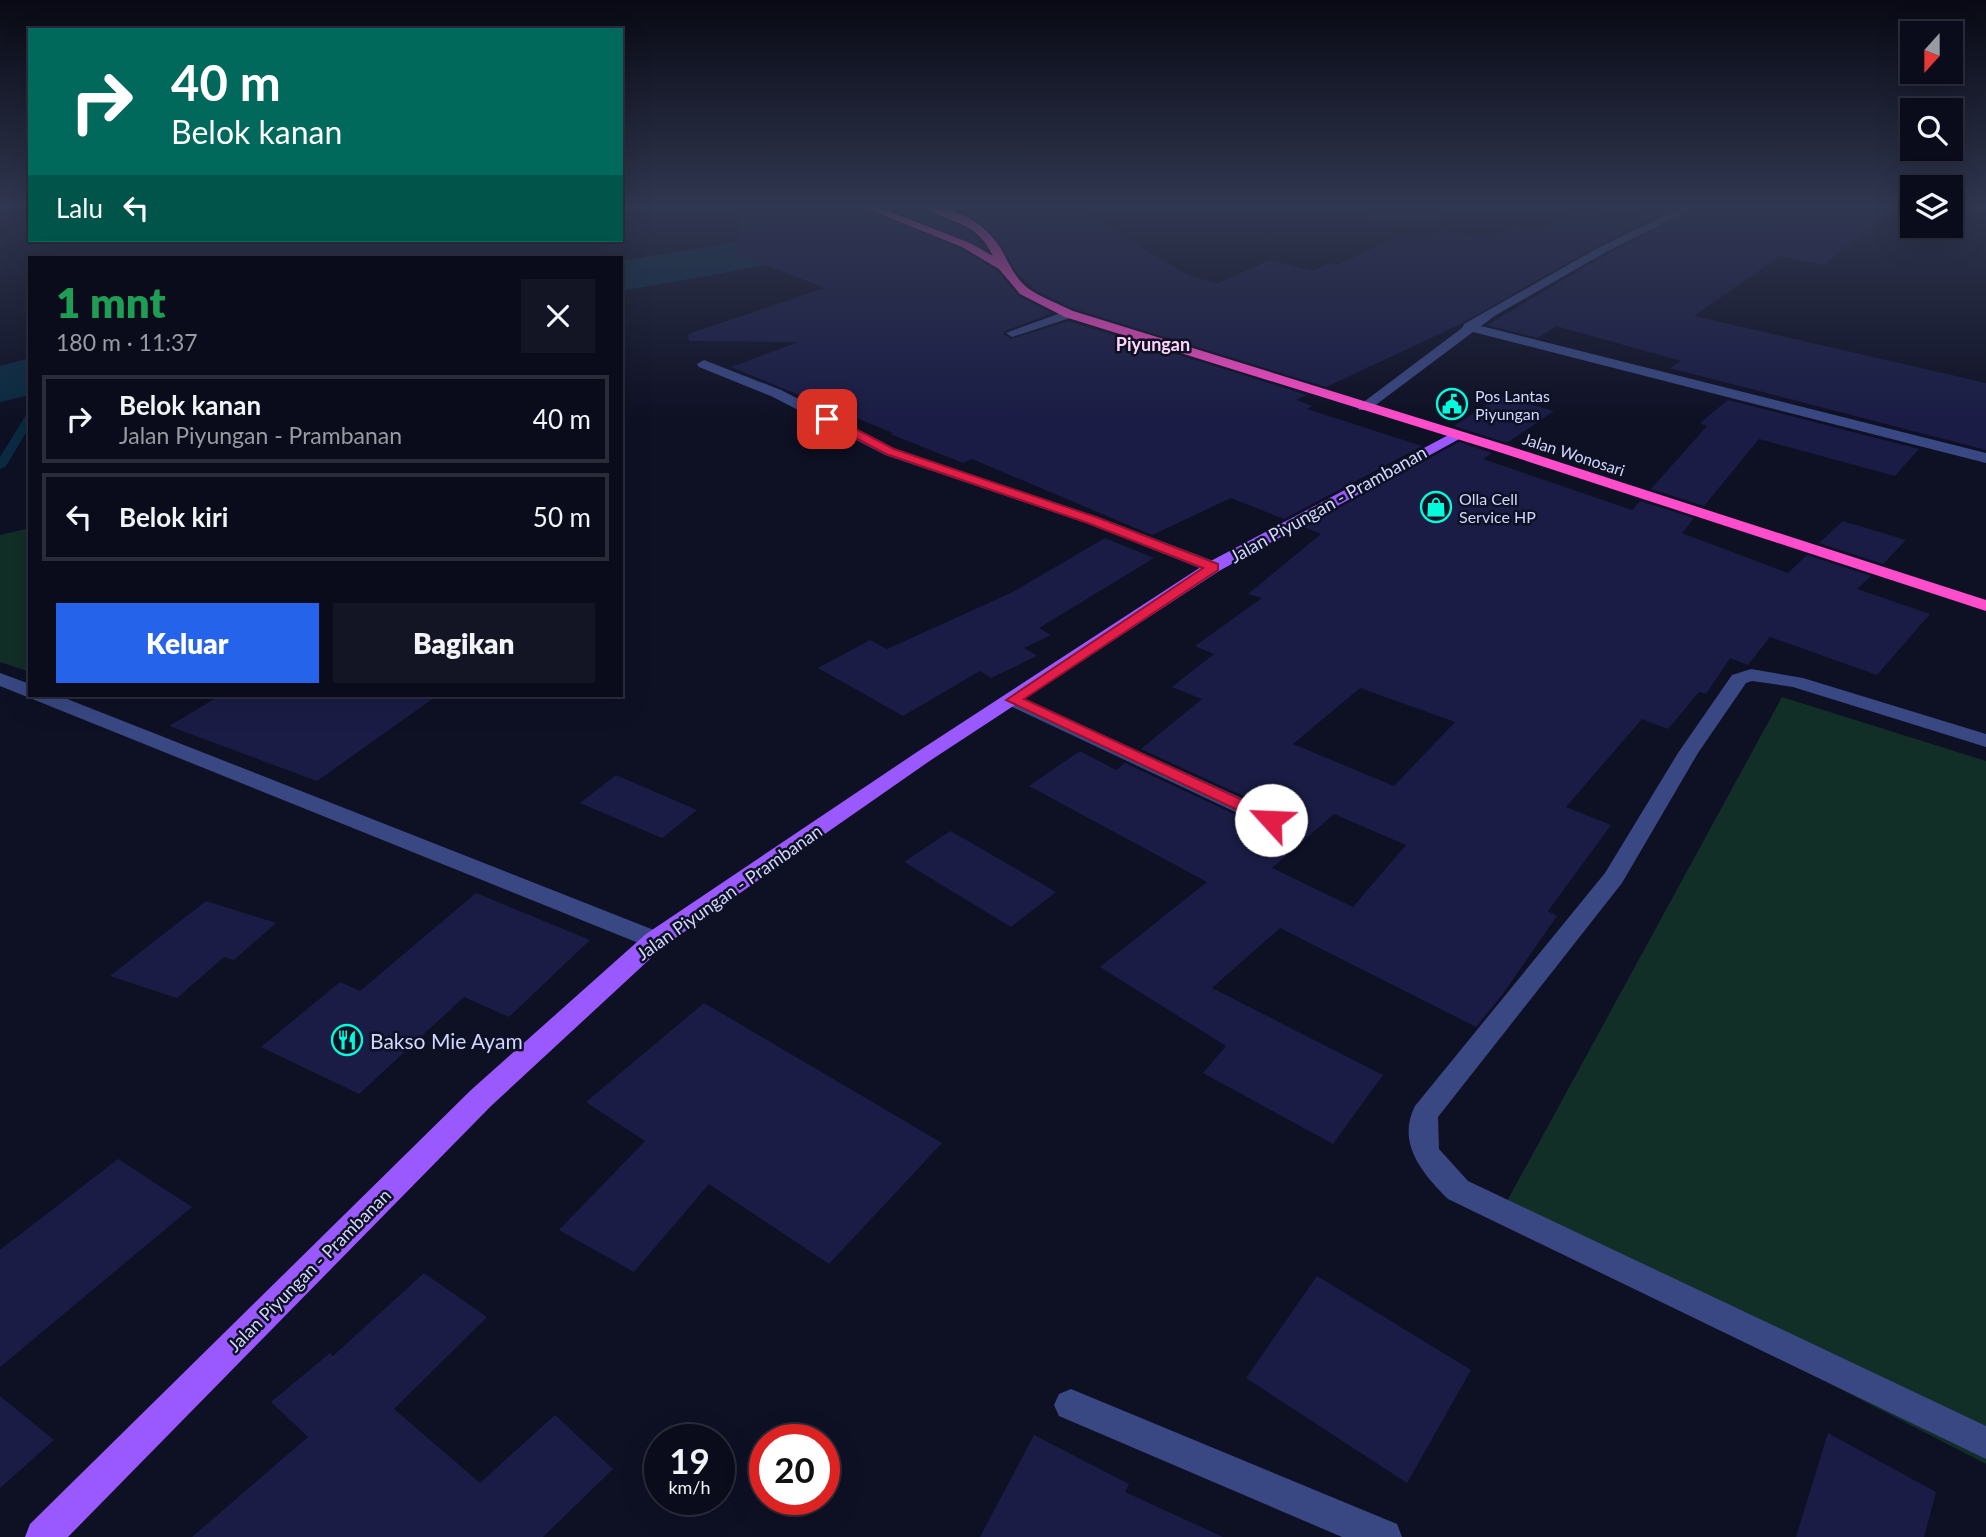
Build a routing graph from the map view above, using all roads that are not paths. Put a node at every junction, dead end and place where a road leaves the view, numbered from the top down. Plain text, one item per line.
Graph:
1 (1012, 278) edge
2 (1554, 278) edge
3 (1069, 314) junction
4 (1468, 327) junction
5 (1012, 333) dead end
6 (704, 364) dead end
7 (1364, 407) junction
8 (1456, 435) junction
9 (1986, 458) edge
10 (1213, 567) junction
11 (1986, 606) edge
12 (0, 679) edge
13 (28, 690) edge
14 (45, 697) edge
15 (1013, 700) junction
16 (1986, 741) edge
17 (1271, 820) dead end
18 (655, 940) junction
19 (1071, 1405) dead end
20 (1986, 1443) edge
21 (46, 1536) edge
22 (1384, 1537) edge

1 - 3 highway, Jalan Wonosari
2 - 4 street
3 - 5 street
3 - 7 highway, Jalan Wonosari
4 - 7 street
4 - 9 street
6 - 10 street
7 - 8 highway, Jalan Wonosari
8 - 10 main road, Jalan Piyungan - Prambanan
8 - 11 highway, Jalan Wonosari
10 - 15 main road, Jalan Piyungan - Prambanan
12 - 13 street
14 - 18 street
15 - 17 street
15 - 18 main road, Jalan Piyungan - Prambanan
16 - 20 street
18 - 21 main road, Jalan Piyungan - Prambanan
19 - 22 street

